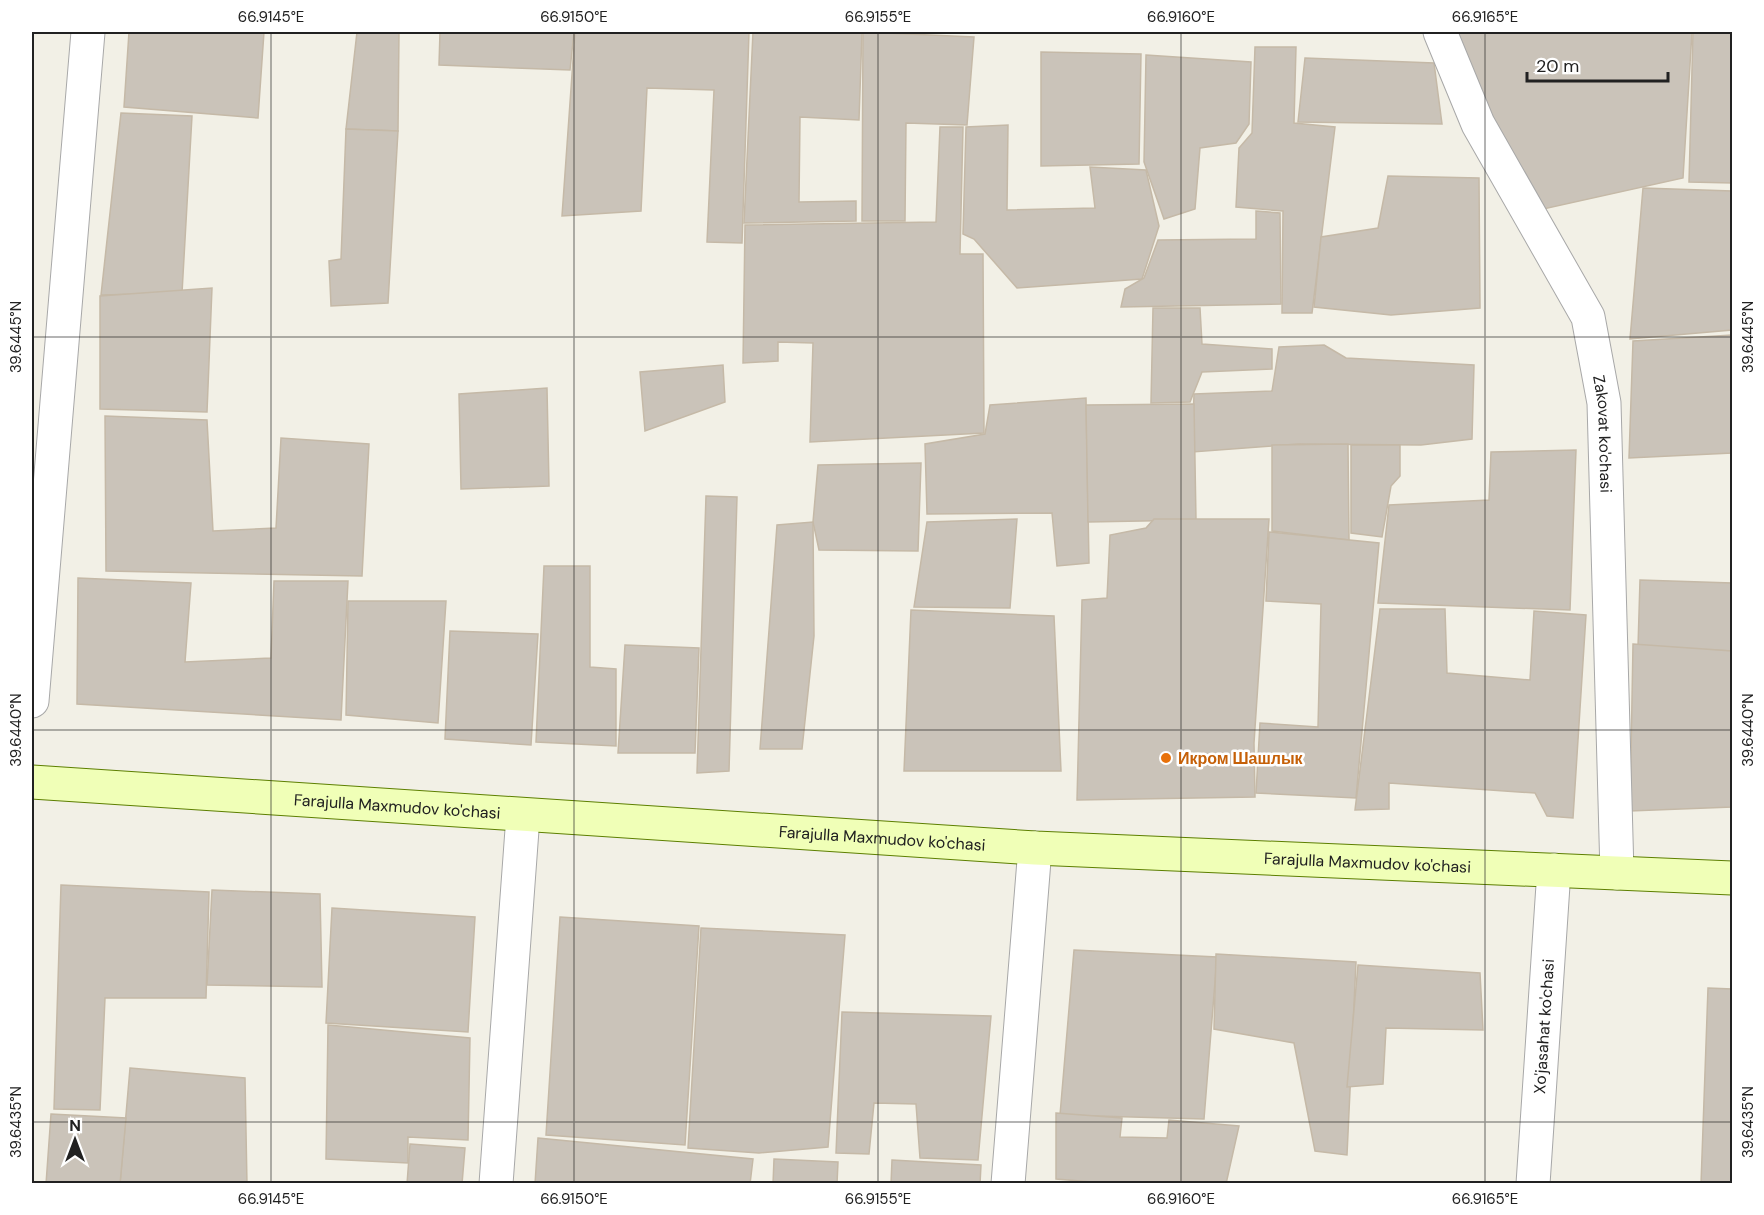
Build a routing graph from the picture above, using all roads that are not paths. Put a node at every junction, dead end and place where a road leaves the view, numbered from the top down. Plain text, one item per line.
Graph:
1 (88, 32) edge
2 (1440, 32) edge
3 (32, 701) edge
4 (32, 782) edge
5 (523, 816) junction
6 (1035, 848) junction
7 (1554, 870) junction
8 (1617, 873) junction
9 (1732, 878) edge
10 (496, 1184) edge
11 (1008, 1184) edge
12 (1533, 1184) edge

1 - 3 street
2 - 8 street, Zakovat ko'chasi
4 - 5 main road, Farajulla Maxmudov ko'chasi
5 - 6 main road, Farajulla Maxmudov ko'chasi
5 - 10 street
6 - 7 main road, Farajulla Maxmudov ko'chasi
6 - 11 street
7 - 8 main road, Farajulla Maxmudov ko'chasi
7 - 12 street, Xo'jasahat ko'chasi
8 - 9 main road, Farajulla Maxmudov ko'chasi

